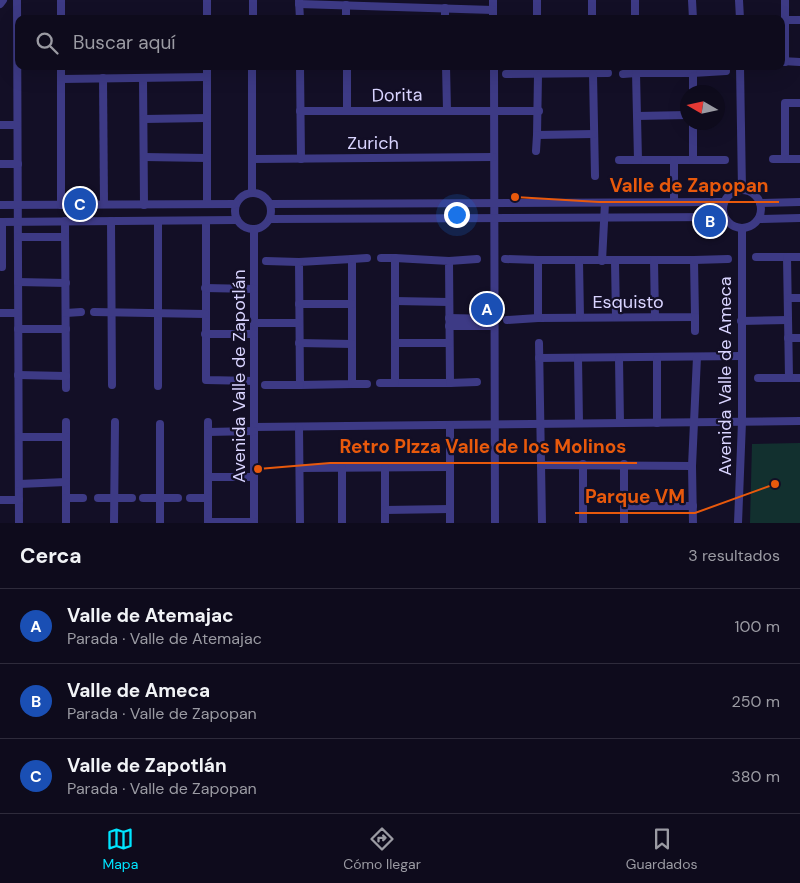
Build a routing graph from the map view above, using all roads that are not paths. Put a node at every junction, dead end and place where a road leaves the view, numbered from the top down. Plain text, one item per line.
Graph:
1 (3, 0) edge
2 (17, 0) edge
3 (60, 0) edge
4 (207, 0) edge
5 (253, 0) edge
6 (493, 0) edge
7 (537, 0) edge
8 (592, 0) edge
9 (635, 0) edge
10 (692, 0) edge
11 (739, 0) edge
12 (785, 0) edge
13 (299, 2) edge
14 (0, 4) edge
15 (346, 5) junction
16 (445, 8) junction
17 (493, 10) junction
18 (17, 15) edge
19 (61, 15) edge
20 (207, 15) edge
21 (253, 15) edge
22 (300, 15) edge
23 (346, 15) edge
24 (445, 15) edge
25 (494, 15) edge
26 (537, 15) edge
27 (592, 15) edge
28 (636, 15) edge
29 (693, 15) edge
30 (740, 15) edge
31 (785, 20) joint
32 (800, 20) edge
33 (785, 62) edge
34 (800, 62) edge
35 (18, 70) edge
36 (62, 70) edge
37 (207, 70) edge
38 (252, 70) edge
39 (300, 70) edge
40 (347, 70) edge
41 (446, 70) edge
42 (494, 70) edge
43 (740, 70) edge
44 (726, 71) dead end
45 (693, 73) junction
46 (506, 74) dead end
47 (593, 74) junction
48 (608, 74) dead end
49 (623, 74) dead end
50 (636, 74) junction
51 (538, 75) junction
52 (103, 78) junction
53 (144, 78) junction
54 (207, 78) junction
55 (62, 79) junction
56 (693, 85) edge
57 (775, 103) dead end
58 (785, 103) junction
59 (800, 103) edge
60 (447, 110) junction
61 (494, 110) junction
62 (300, 111) junction
63 (347, 111) junction
64 (539, 111) junction
65 (680, 115) edge
66 (637, 116) junction
67 (144, 118) junction
68 (207, 118) junction
69 (0, 125) edge
70 (17, 125) junction
71 (693, 130) edge
72 (593, 134) junction
73 (537, 135) junction
74 (536, 151) dead end
75 (144, 157) junction
76 (493, 157) junction
77 (207, 158) junction
78 (252, 158) junction
79 (300, 159) junction
80 (773, 159) dead end
81 (784, 159) junction
82 (800, 159) edge
83 (619, 160) dead end
84 (638, 160) junction
85 (674, 160) junction
86 (693, 160) junction
87 (725, 160) dead end
88 (0, 164) edge
89 (18, 164) junction
90 (595, 176) dead end
91 (742, 190) junction
92 (252, 193) junction
93 (494, 202) junction
94 (674, 202) junction
95 (724, 202) junction
96 (760, 202) junction
97 (800, 202) edge
98 (430, 203) junction
99 (604, 203) junction
100 (104, 204) junction
101 (207, 204) junction
102 (236, 204) junction
103 (271, 204) junction
104 (0, 205) edge
105 (18, 205) junction
106 (61, 205) junction
107 (144, 205) junction
108 (724, 217) junction
109 (494, 218) junction
110 (604, 218) junction
111 (800, 218) edge
112 (270, 219) junction
113 (430, 219) junction
114 (759, 219) junction
115 (237, 220) junction
116 (18, 221) junction
117 (111, 221) junction
118 (158, 221) junction
119 (206, 221) junction
120 (1, 222) edge
121 (65, 222) junction
122 (742, 229) junction
123 (254, 230) junction
124 (18, 237) junction
125 (65, 237) junction
126 (756, 257) dead end
127 (787, 257) junction
128 (800, 257) edge
129 (367, 258) dead end
130 (382, 258) dead end
131 (395, 258) junction
132 (352, 259) junction
133 (477, 259) dead end
134 (728, 259) dead end
135 (505, 260) dead end
136 (538, 260) junction
137 (654, 260) junction
138 (694, 260) junction
139 (266, 261) dead end
140 (449, 261) junction
141 (578, 261) junction
142 (604, 261) junction
143 (299, 262) junction
144 (615, 262) junction
145 (1, 267) edge
146 (18, 267) junction
147 (18, 282) junction
148 (66, 283) junction
149 (205, 288) junction
150 (254, 289) junction
151 (788, 298) junction
152 (800, 298) edge
153 (395, 302) junction
154 (449, 302) junction
155 (299, 304) junction
156 (352, 304) junction
157 (66, 312) junction
158 (82, 312) dead end
159 (94, 312) dead end
160 (0, 313) edge
161 (18, 313) junction
162 (111, 313) junction
163 (158, 313) junction
164 (205, 314) junction
165 (580, 317) junction
166 (616, 317) junction
167 (654, 317) junction
168 (695, 317) junction
169 (538, 318) junction
170 (507, 320) dead end
171 (788, 320) junction
172 (741, 321) junction
173 (449, 322) junction
174 (494, 322) junction
175 (254, 323) junction
176 (299, 323) junction
177 (18, 329) junction
178 (66, 329) junction
179 (695, 331) dead end
180 (205, 334) junction
181 (254, 334) junction
182 (788, 338) junction
183 (800, 338) edge
184 (299, 343) junction
185 (395, 343) junction
186 (449, 343) junction
187 (539, 343) dead end
188 (352, 344) junction
189 (741, 356) junction
190 (539, 358) junction
191 (578, 358) junction
192 (658, 358) junction
193 (697, 358) junction
194 (619, 359) junction
195 (18, 375) junction
196 (66, 376) junction
197 (758, 378) dead end
198 (788, 378) junction
199 (800, 378) edge
200 (254, 381) junction
201 (477, 382) dead end
202 (380, 383) dead end
203 (395, 383) junction
204 (450, 383) junction
205 (352, 384) junction
206 (367, 384) dead end
207 (112, 385) dead end
208 (265, 385) dead end
209 (300, 385) junction
210 (158, 386) dead end
211 (66, 388) dead end
212 (800, 421) edge
213 (66, 422) dead end
214 (115, 422) dead end
215 (208, 422) dead end
216 (742, 422) junction
217 (540, 423) junction
218 (579, 423) junction
219 (620, 423) junction
220 (657, 423) junction
221 (695, 423) junction
222 (160, 424) dead end
223 (450, 425) junction
224 (495, 425) junction
225 (299, 426) junction
226 (254, 429) junction
227 (208, 432) junction
228 (19, 437) junction
229 (66, 437) junction
230 (583, 464) junction
231 (624, 464) junction
232 (541, 465) junction
233 (692, 466) junction
234 (450, 467) junction
235 (300, 468) junction
236 (342, 468) junction
237 (385, 468) junction
238 (208, 477) junction
239 (254, 477) junction
240 (66, 482) junction
241 (19, 484) junction
242 (66, 498) junction
243 (83, 498) dead end
244 (98, 498) dead end
245 (114, 498) junction
246 (132, 498) dead end
247 (143, 498) dead end
248 (160, 498) junction
249 (178, 498) dead end
250 (190, 498) dead end
251 (208, 498) junction
252 (0, 500) edge
253 (19, 500) junction
254 (624, 506) junction
255 (693, 506) junction
256 (450, 509) junction
257 (385, 510) junction
258 (208, 522) edge
259 (254, 522) edge
260 (19, 523) edge
261 (66, 523) edge
262 (114, 523) edge
263 (160, 523) edge
264 (300, 523) edge
265 (342, 523) edge
266 (385, 523) edge
267 (450, 523) edge
268 (495, 523) edge
269 (542, 523) edge
270 (583, 523) edge
271 (624, 523) edge
272 (693, 523) edge
273 (738, 523) edge

1 - 14 street
2 - 18 street
3 - 19 street
4 - 20 street
5 - 21 street
6 - 17 street
7 - 26 street
8 - 27 street
9 - 28 street
10 - 29 street
11 - 30 street
12 - 31 street
13 - 15 street
13 - 22 street
15 - 16 street
15 - 23 street
16 - 17 street
16 - 24 street
17 - 25 street
31 - 32 street
33 - 34 street
35 - 70 street
36 - 55 street
37 - 54 street
38 - 78 street
39 - 62 street
40 - 63 street
41 - 60 street
42 - 61 street
43 - 91 street
44 - 45 street
45 - 50 street
45 - 56 street
46 - 51 street
47 - 48 street
47 - 51 street
47 - 72 street
49 - 50 street
50 - 66 street
51 - 64 street
52 - 53 street
52 - 55 street
52 - 100 street
53 - 54 street
53 - 67 street
54 - 68 street
55 - 106 street
57 - 58 street
58 - 59 street
58 - 81 street
60 - 61 street, Dorita
60 - 63 street, Dorita
61 - 64 street, Dorita
61 - 76 street
62 - 63 street, Dorita
62 - 79 street
64 - 73 street
65 - 66 street
66 - 84 street
67 - 68 street
67 - 75 street
68 - 77 street
69 - 70 street
70 - 89 street
71 - 86 street
72 - 73 street
72 - 90 street
73 - 74 street
75 - 77 street
75 - 107 street
76 - 79 street, Zurich
76 - 93 street
77 - 101 street
78 - 79 street, Zurich
78 - 92 street
80 - 81 street
81 - 82 street
83 - 84 street
84 - 85 street
85 - 86 street
85 - 94 street
86 - 87 street
88 - 89 street
89 - 105 street
91 - 95 street
91 - 96 street
92 - 102 street
92 - 103 street
93 - 98 street
93 - 99 street
93 - 109 street
94 - 95 street
94 - 99 street
95 - 108 street
96 - 97 street
96 - 114 street
98 - 103 street
98 - 113 street
99 - 110 street
100 - 106 street
100 - 107 street
101 - 102 street
101 - 107 street
102 - 115 street
103 - 112 street
104 - 105 street
105 - 106 street
105 - 116 street
108 - 110 street
108 - 122 street
109 - 110 street
109 - 113 street
109 - 174 street
110 - 142 street
111 - 114 street
112 - 113 street
112 - 123 street
114 - 122 street
115 - 119 street
115 - 123 street
116 - 120 street
116 - 121 street
116 - 124 street
117 - 118 street
117 - 121 street
117 - 162 street
118 - 119 street
118 - 163 street
119 - 149 street
120 - 145 street
121 - 125 street
122 - 172 street, Avenida Valle de Ameca
123 - 150 street, Avenida Valle de Zapotlán
124 - 125 street
124 - 146 street
125 - 148 street
126 - 127 street
127 - 128 street
127 - 151 street
129 - 132 street
130 - 131 street
131 - 140 street
131 - 153 street
132 - 143 street
132 - 156 street
133 - 140 street
134 - 138 street
135 - 136 street
136 - 141 street
136 - 169 street
137 - 138 street
137 - 144 street
137 - 167 street
138 - 168 street
139 - 143 street
140 - 154 street
141 - 142 street
141 - 165 street
142 - 144 street
143 - 155 street
144 - 166 street
145 - 146 street
146 - 147 street
147 - 148 street
147 - 161 street
148 - 157 street
149 - 150 street
149 - 164 street
150 - 175 street, Avenida Valle de Zapotlán
151 - 152 street
151 - 171 street
153 - 154 street
153 - 185 street
154 - 173 street
155 - 156 street
155 - 176 street
156 - 188 street
157 - 158 street
157 - 178 street
159 - 162 street
160 - 161 street
161 - 177 street
162 - 163 street
162 - 207 street
163 - 164 street
163 - 210 street
164 - 180 street
165 - 166 street, Esquisto
165 - 169 street, Esquisto
166 - 167 street, Esquisto
167 - 168 street, Esquisto
168 - 179 street
169 - 170 street, Esquisto
171 - 172 street
171 - 182 street
172 - 189 street, Avenida Valle de Ameca
173 - 174 street
173 - 186 street
174 - 224 street
175 - 176 street
175 - 181 street, Avenida Valle de Zapotlán
176 - 184 street
177 - 178 street
177 - 195 street
178 - 196 street
180 - 181 street
180 - 200 street
181 - 200 street, Avenida Valle de Zapotlán
182 - 183 street
182 - 198 street
184 - 188 street
184 - 209 street
185 - 186 street
185 - 203 street
186 - 204 street
187 - 190 street
188 - 205 street
189 - 193 street
189 - 216 street, Avenida Valle de Ameca
190 - 191 street
190 - 217 street
191 - 194 street
191 - 218 street
192 - 193 street
192 - 194 street
192 - 220 street
193 - 221 street
194 - 219 street
195 - 196 street
195 - 228 street
196 - 211 street
197 - 198 street
198 - 199 street
200 - 226 street, Avenida Valle de Zapotlán
201 - 204 street
202 - 203 street
203 - 204 street
205 - 206 street
205 - 209 street
208 - 209 street
212 - 216 street
213 - 229 street
214 - 245 street
215 - 227 street
216 - 221 street
216 - 273 street, Avenida Valle de Ameca
217 - 218 street
217 - 224 street
217 - 232 street
218 - 219 street
219 - 220 street
220 - 221 street
221 - 233 street
222 - 248 street
223 - 224 street
223 - 225 street
223 - 234 street
224 - 268 street
225 - 226 street
225 - 235 street
226 - 227 street
226 - 239 street, Avenida Valle de Zapotlán
227 - 238 street
228 - 229 street
228 - 241 street
229 - 240 street
230 - 231 street
230 - 232 street
230 - 270 street
231 - 233 street
231 - 254 street
232 - 269 street
233 - 255 street
234 - 237 street
234 - 256 street
235 - 236 street
235 - 264 street
236 - 237 street
236 - 265 street
237 - 257 street
238 - 239 street
238 - 251 street
239 - 259 street, Avenida Valle de Zapotlán
240 - 241 street
240 - 242 street
241 - 253 street
242 - 243 street
242 - 261 street
244 - 245 street
245 - 246 street
245 - 262 street
247 - 248 street
248 - 249 street
248 - 263 street
250 - 251 street
251 - 258 street
252 - 253 street
253 - 260 street
254 - 255 street
254 - 271 street
255 - 272 street
256 - 257 street
256 - 267 street
257 - 266 street
258 - 259 street

